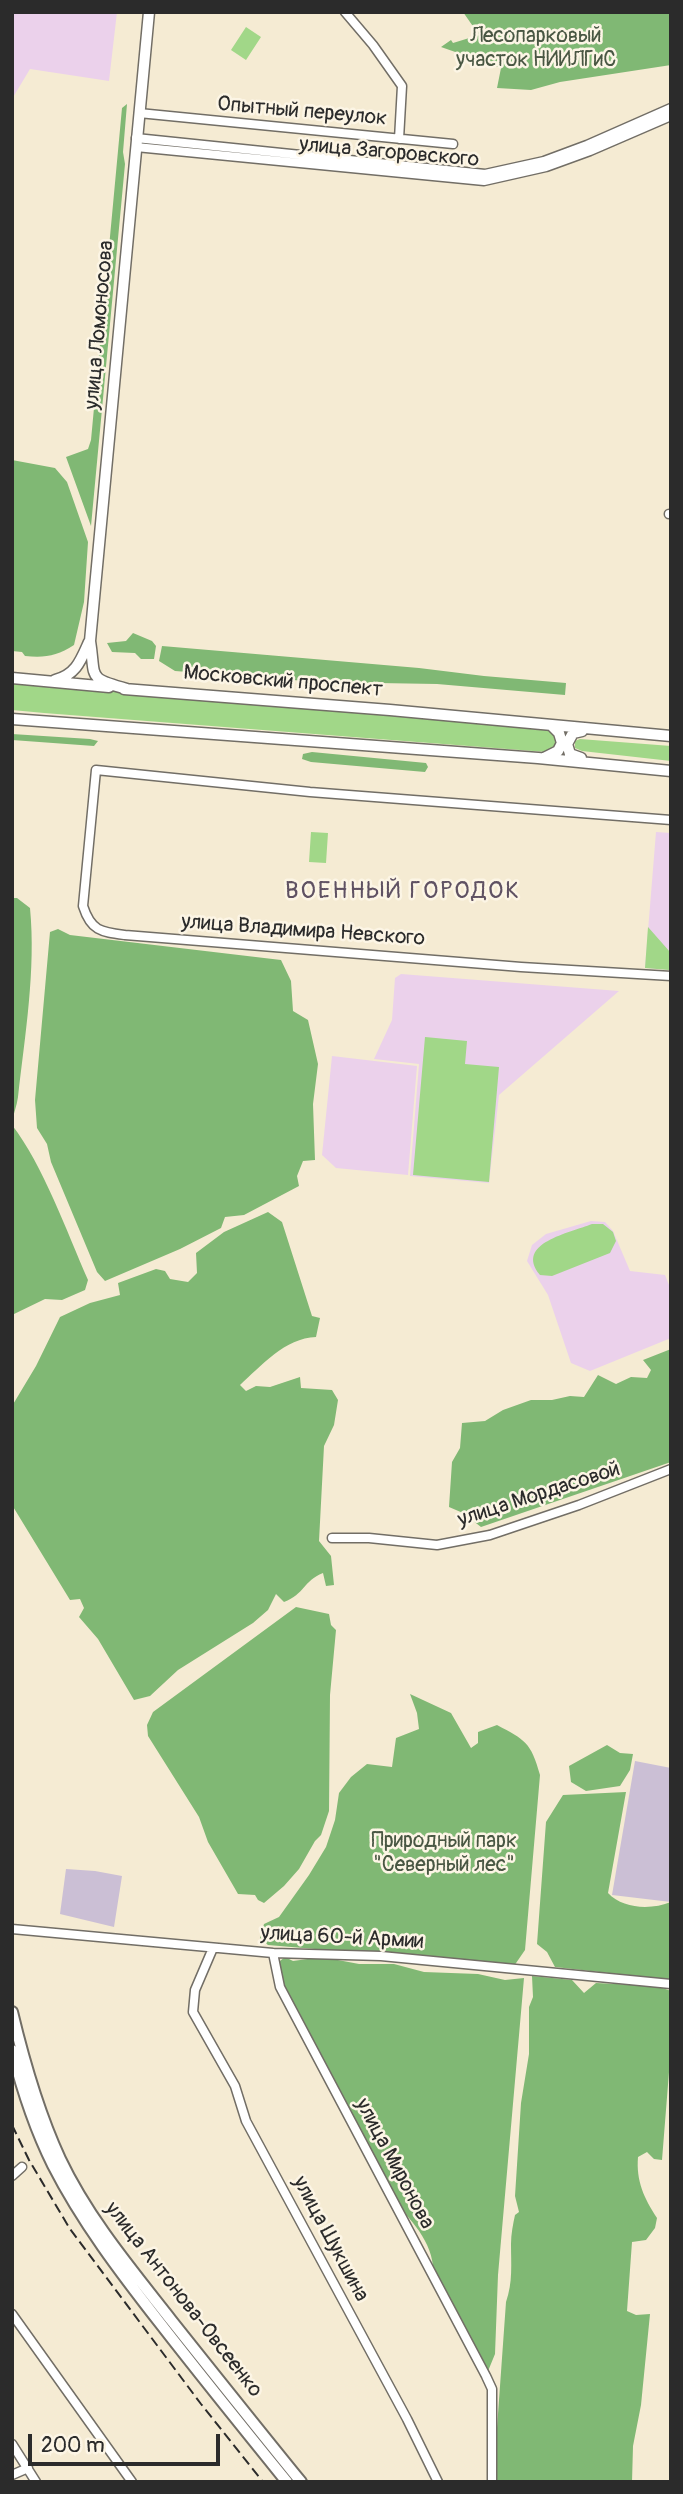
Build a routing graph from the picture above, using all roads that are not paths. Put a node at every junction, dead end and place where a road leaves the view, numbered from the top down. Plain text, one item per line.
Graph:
1 (149, 12) edge
2 (345, 12) edge
3 (671, 108) edge
4 (139, 113) junction
5 (671, 116) edge
6 (399, 139) junction
7 (136, 142) junction
8 (453, 144) dead end
9 (90, 641) junction
10 (12, 678) edge
11 (43, 682) junction
12 (127, 689) junction
13 (12, 719) edge
14 (551, 725) junction
15 (589, 730) junction
16 (671, 736) edge
17 (544, 758) junction
18 (592, 762) junction
19 (671, 771) edge
20 (671, 820) edge
21 (671, 976) edge
22 (671, 1469) edge
23 (332, 1538) dead end
24 (12, 1928) edge
25 (213, 1948) junction
26 (273, 1953) junction
27 (671, 1984) edge
28 (12, 2012) edge
29 (12, 2050) edge
30 (46, 2137) junction
31 (22, 2166) dead end
32 (12, 2176) edge
33 (12, 2314) edge
34 (12, 2444) edge
35 (28, 2468) junction
36 (12, 2475) edge
37 (36, 2482) edge
38 (132, 2482) edge
39 (287, 2482) edge
40 (301, 2482) edge
41 (438, 2482) edge
42 (492, 2482) edge

1 - 4 main road, улица Ломоносова
2 - 6 street, Опытный переулок
3 - 7 street, улица Загоровского
4 - 6 street, Опытный переулок
4 - 7 main road, улица Ломоносова
5 - 7 street, улица Загоровского
6 - 8 street
7 - 9 main road, улица Ломоносова
9 - 11 main road, улица Ломоносова
9 - 12 main road, улица Ломоносова
10 - 11 main road, Московский проспект
11 - 12 main road, Московский проспект
12 - 14 main road, Московский проспект
13 - 17 main road
14 - 15 main road, Московский проспект
14 - 17 main road
15 - 16 main road, Московский проспект
15 - 18 main road
17 - 18 main road
18 - 19 main road
20 - 21 street, улица Владимира Невского
22 - 23 street, улица Мордасовой
24 - 25 street, улица 60-й Армии
25 - 26 street, улица 60-й Армии
25 - 41 street, улица Шукшина
26 - 27 street, улица 60-й Армии
26 - 42 street, улица Миронова
28 - 30 highway, улица Антонова-Овсеенко
29 - 30 highway, улица Антонова-Овсеенко
30 - 39 highway, улица Антонова-Овсеенко
30 - 40 highway, улица Антонова-Овсеенко
31 - 32 street
33 - 38 street
34 - 35 street
35 - 36 street
35 - 37 street

